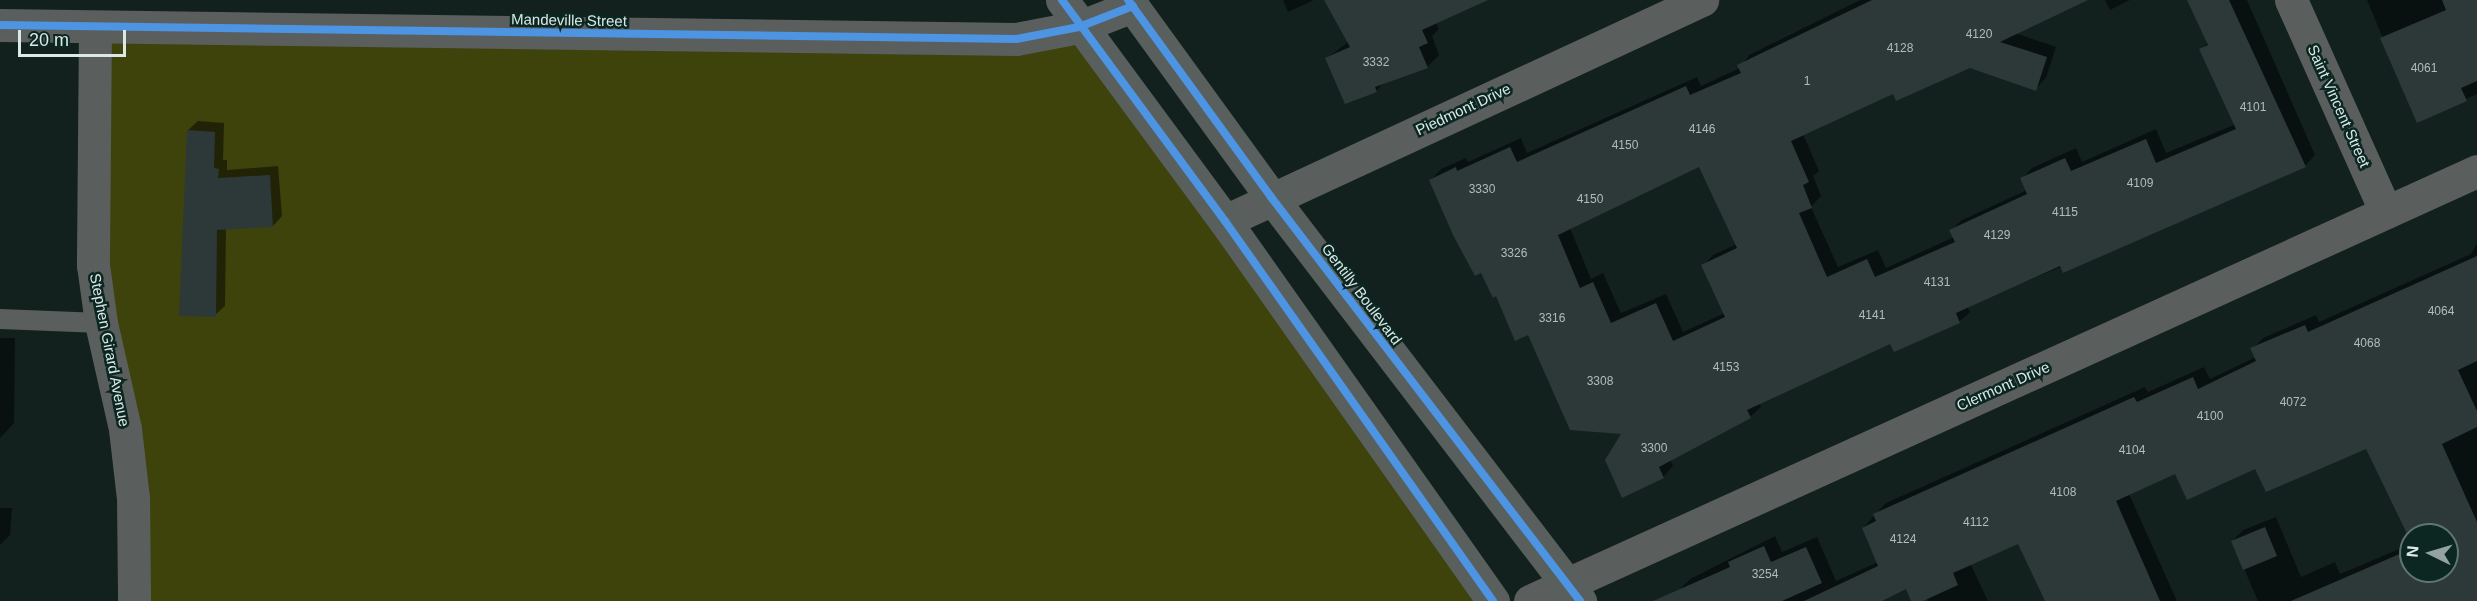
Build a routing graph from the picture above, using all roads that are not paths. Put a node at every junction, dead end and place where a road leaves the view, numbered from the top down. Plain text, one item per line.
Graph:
1 (1062, 0) edge
2 (1702, 0) edge
3 (2291, 0) edge
4 (1130, 3) edge
5 (0, 25) edge
6 (95, 27) junction
7 (1079, 27) junction
8 (2477, 171) edge
9 (1271, 197) junction
10 (2386, 212) junction
11 (1225, 220) junction
12 (0, 319) edge
13 (101, 323) junction
14 (1573, 592) edge
15 (134, 601) edge
16 (1493, 601) edge
17 (1530, 601) edge

1 - 7 main road
2 - 9 street, Piedmont Drive
3 - 10 street, Saint Vincent Street
4 - 7 street, Mandeville Street
4 - 9 main road, Gentilly Boulevard
5 - 6 street, Mandeville Street
6 - 7 street, Mandeville Street
6 - 13 street, Stephen Girard Avenue
7 - 11 main road
8 - 10 street, Clermont Drive
9 - 11 street, Piedmont Drive
9 - 14 main road, Gentilly Boulevard
10 - 14 street, Clermont Drive
11 - 16 main road
12 - 13 lane
13 - 15 street, Stephen Girard Avenue
14 - 17 street, Clermont Drive

